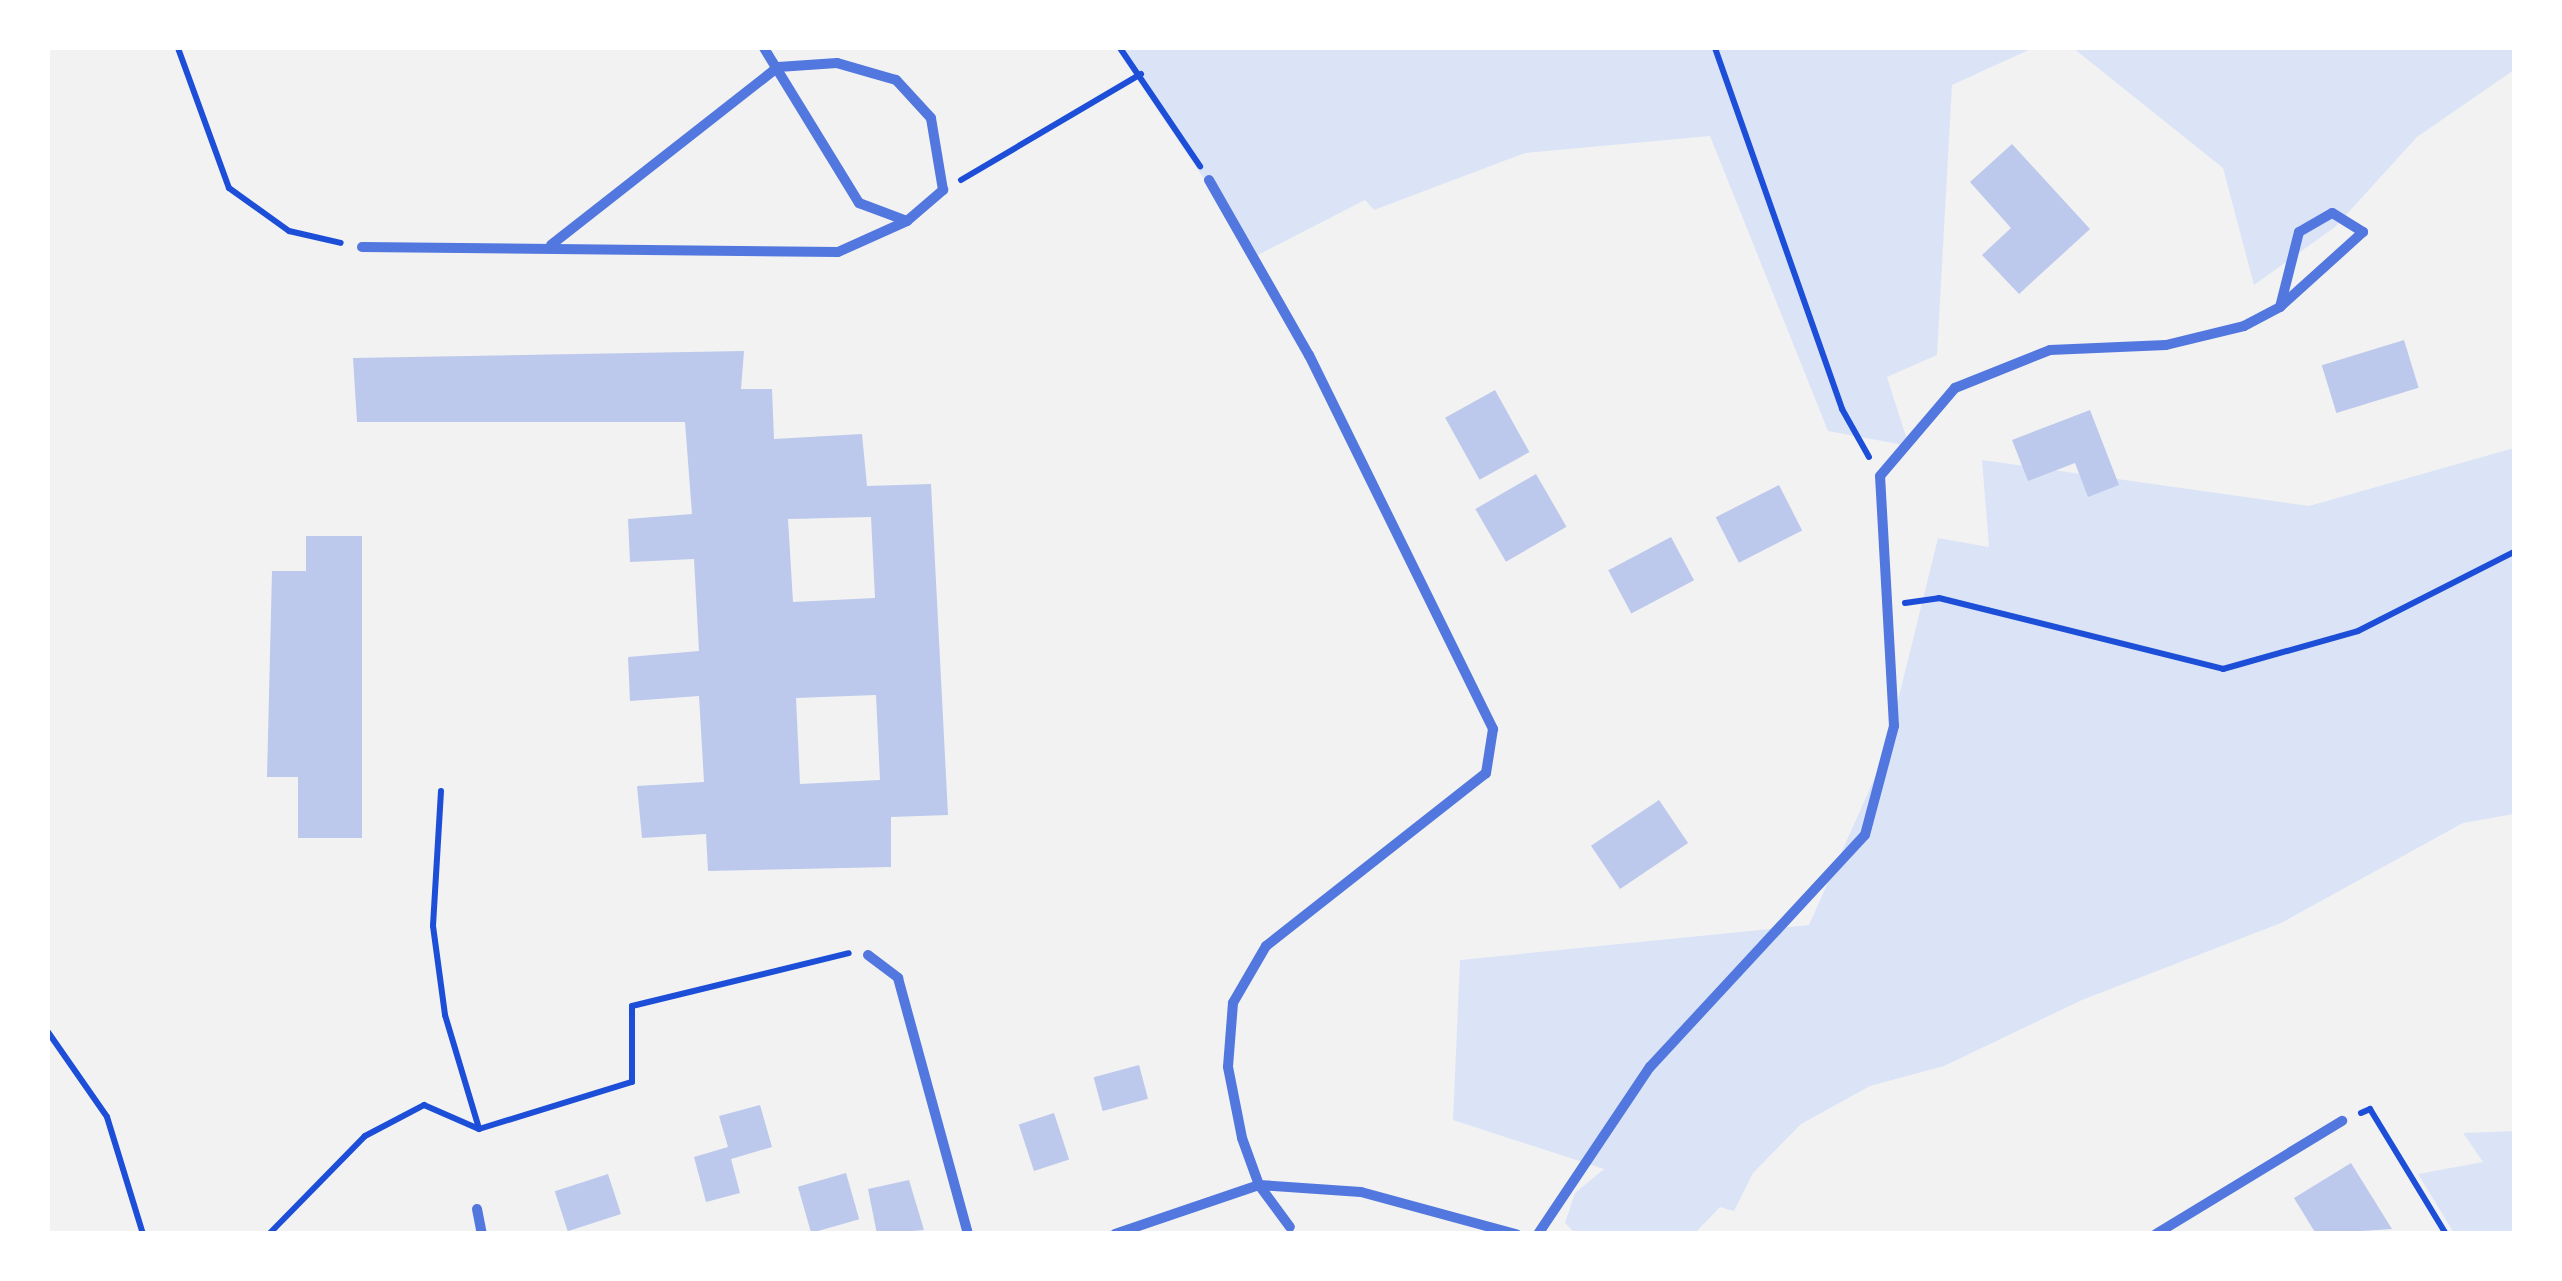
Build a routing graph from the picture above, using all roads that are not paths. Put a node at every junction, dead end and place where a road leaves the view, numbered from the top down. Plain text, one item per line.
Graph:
1 (764, 48) edge
2 (778, 67) junction
3 (1209, 180) road end
4 (907, 221) junction
5 (552, 245) junction
6 (362, 248) road end
7 (2280, 307) junction
8 (868, 955) road end
9 (2342, 1121) road end
10 (1259, 1185) junction
11 (477, 1209) dead end
12 (1290, 1227) dead end
13 (482, 1234) edge
14 (968, 1234) edge
15 (1116, 1234) edge
16 (1516, 1234) edge
17 (1538, 1234) edge
18 (2156, 1234) edge

1 - 2 street
2 - 4 street
2 - 4 street
2 - 5 street
3 - 10 street
4 - 5 street
5 - 6 street
7 - 7 street
7 - 17 street
8 - 14 street
9 - 18 street
10 - 12 street
10 - 15 street
10 - 16 street
11 - 13 street

